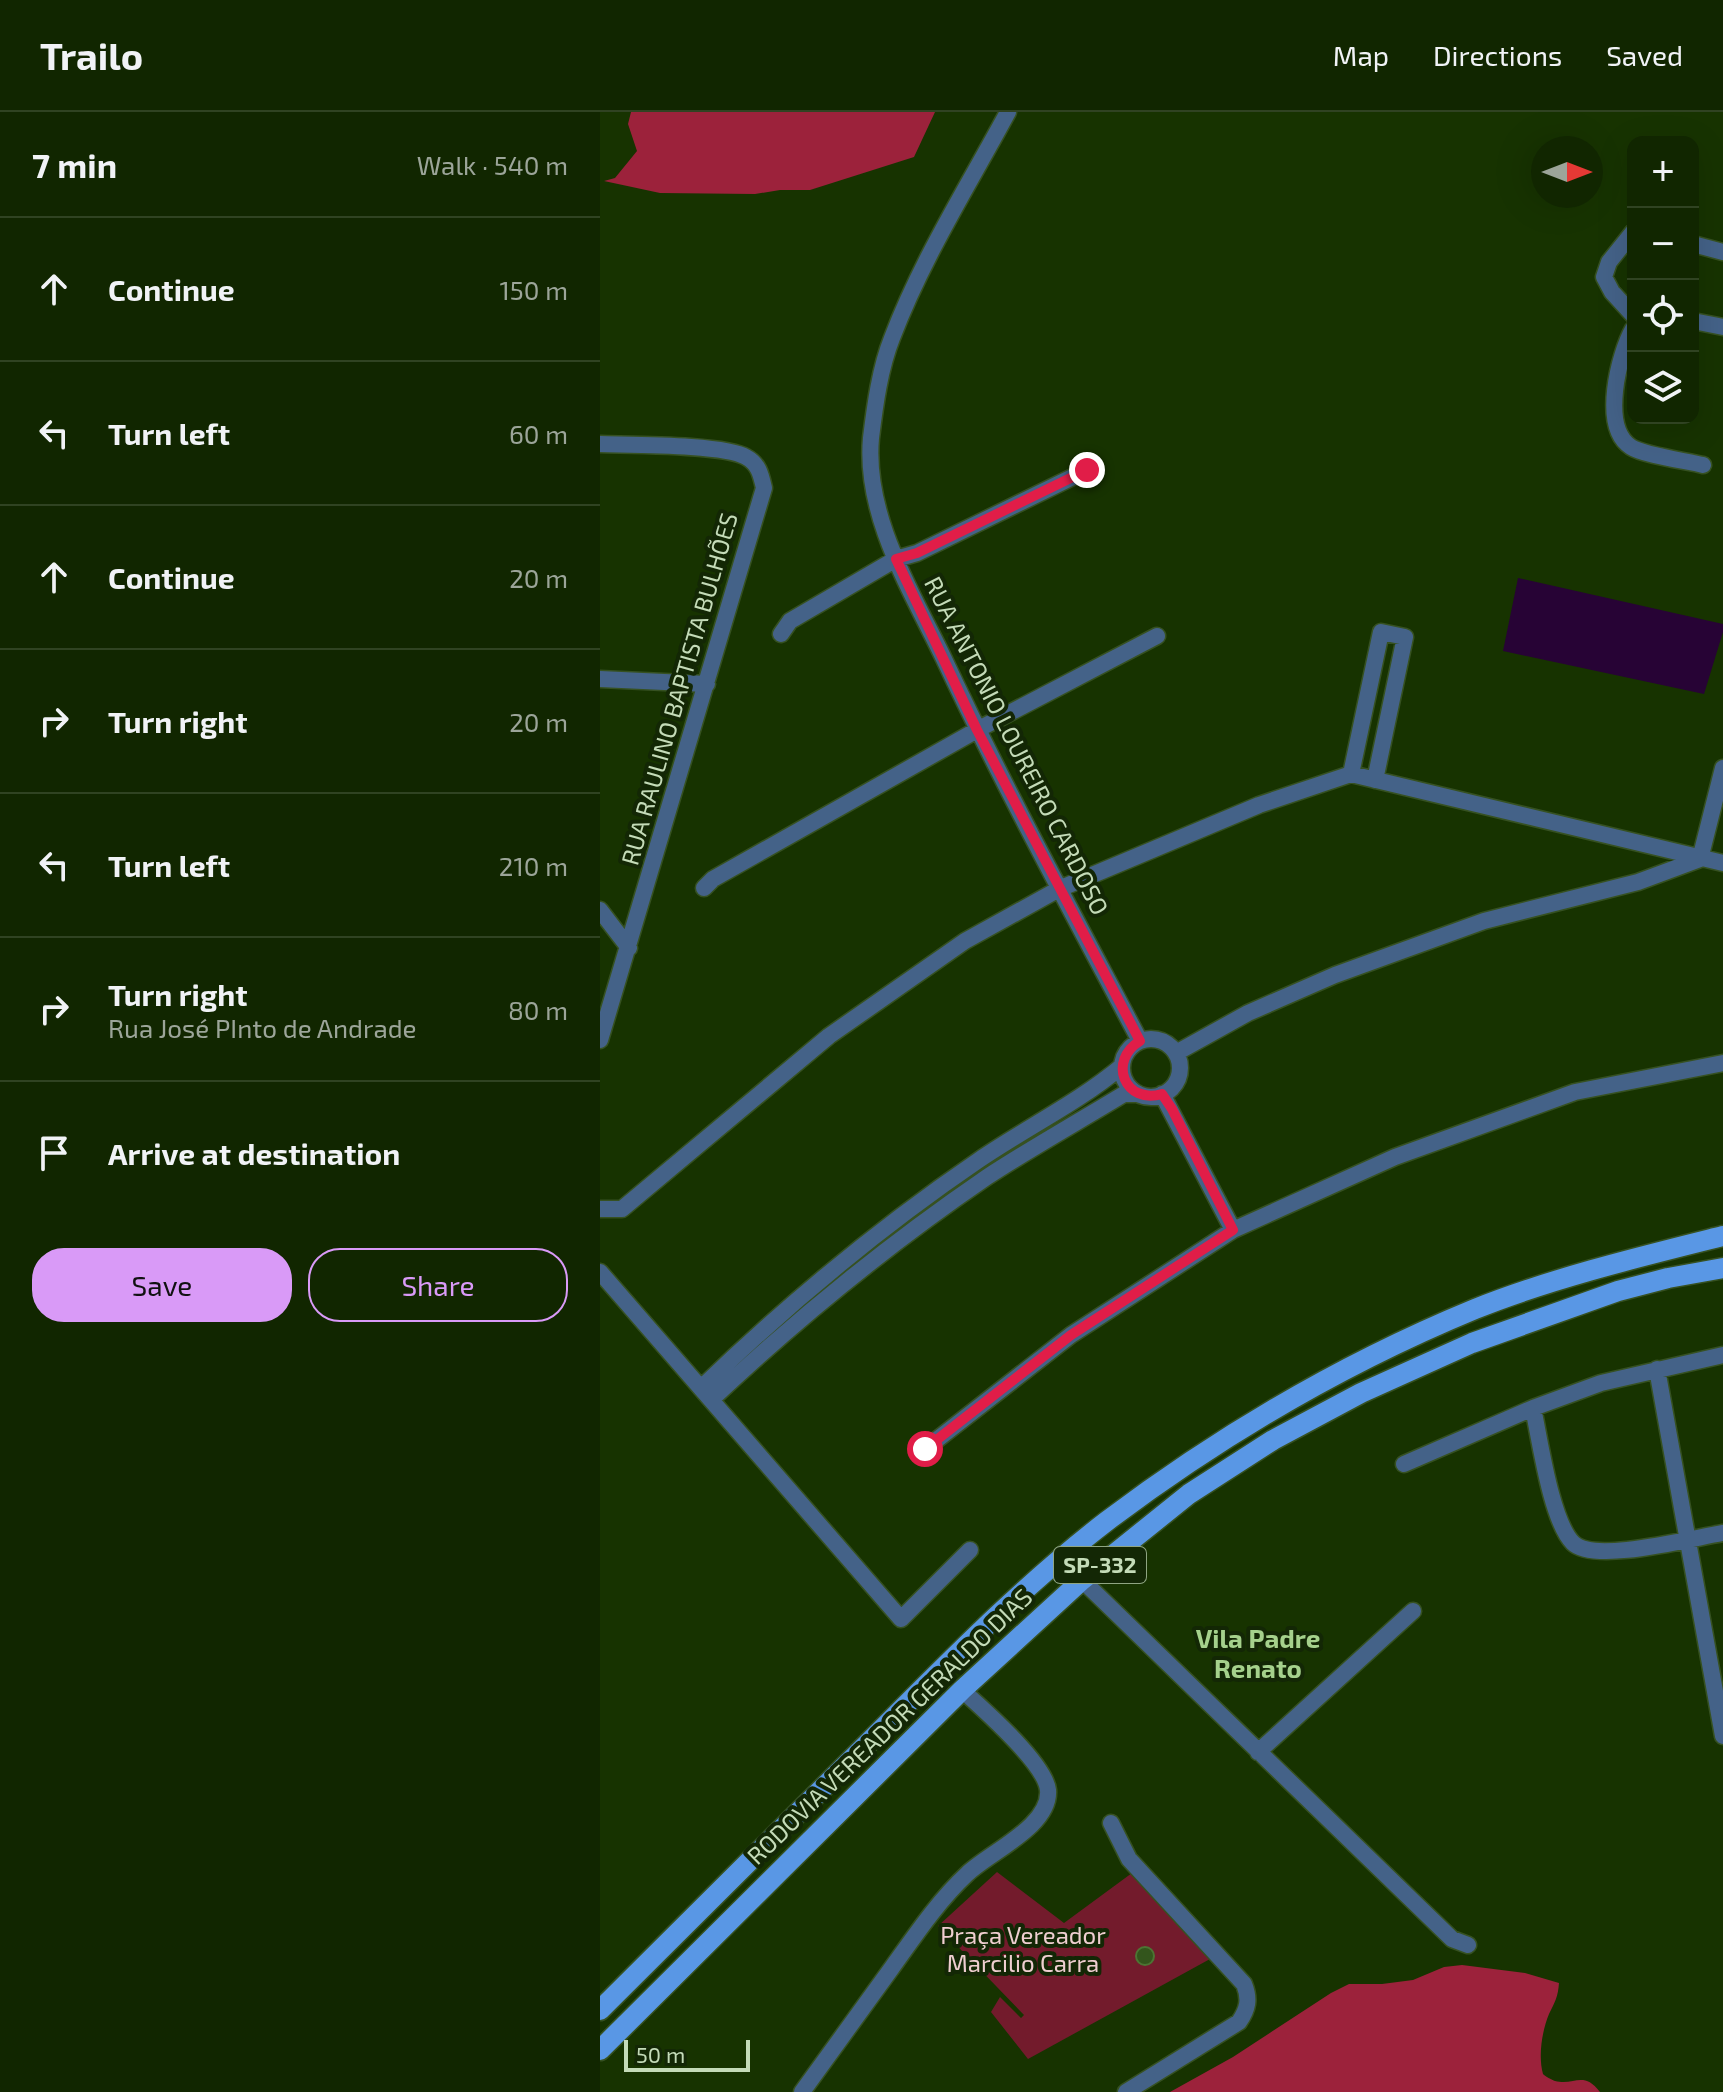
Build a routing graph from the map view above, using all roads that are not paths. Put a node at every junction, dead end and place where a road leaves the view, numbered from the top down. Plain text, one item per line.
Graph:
1 (1008, 112) edge
2 (1627, 240) edge
3 (1699, 246) edge
4 (1723, 252) edge
5 (1627, 308) edge
6 (1699, 322) edge
7 (1723, 327) edge
8 (1627, 345) edge
9 (600, 444) edge
10 (1703, 465) dead end
11 (1087, 470) dead end
12 (896, 559) junction
13 (781, 634) dead end
14 (1157, 636) dead end
15 (600, 679) edge
16 (707, 684) junction
17 (977, 730) junction
18 (1723, 768) edge
19 (1351, 774) junction
20 (1375, 780) junction
21 (1700, 859) junction
22 (1723, 863) edge
23 (704, 888) dead end
24 (1059, 889) junction
25 (600, 910) edge
26 (629, 948) junction
27 (600, 1040) edge
28 (1140, 1041) junction
29 (1176, 1053) junction
30 (1723, 1063) edge
31 (1122, 1066) junction
32 (1138, 1094) junction
33 (1162, 1094) junction
34 (600, 1209) edge
35 (1233, 1230) junction
36 (1723, 1236) edge
37 (1723, 1268) edge
38 (600, 1272) edge
39 (1723, 1355) edge
40 (1657, 1369) junction
41 (706, 1394) junction
42 (1533, 1408) junction
43 (925, 1449) dead end
44 (1404, 1464) dead end
45 (1723, 1533) edge
46 (1688, 1539) junction
47 (970, 1550) dead end
48 (1082, 1580) junction
49 (1413, 1611) dead end
50 (962, 1690) junction
51 (1723, 1736) edge
52 (1258, 1752) junction
53 (1111, 1823) dead end
54 (1468, 1945) dead end
55 (600, 2010) edge
56 (600, 2050) edge
57 (802, 2092) edge
58 (1126, 2092) edge

1 - 12 street, RUA ANTONIO LOUREIRO CARDOSO
2 - 5 street
3 - 4 street
6 - 7 street
8 - 10 street
9 - 16 street, RUA RAULINO BAPTISTA BULHÕES
11 - 12 street
12 - 13 street
12 - 17 street, RUA ANTONIO LOUREIRO CARDOSO
14 - 17 street
15 - 16 street
16 - 26 street, RUA RAULINO BAPTISTA BULHÕES
17 - 23 street
17 - 24 street, RUA ANTONIO LOUREIRO CARDOSO
18 - 21 street
19 - 20 street
19 - 20 street
19 - 24 street
20 - 21 street
21 - 22 street
21 - 29 street
24 - 28 street, RUA ANTONIO LOUREIRO CARDOSO
24 - 34 street
25 - 26 street
26 - 27 street, RUA RAULINO BAPTISTA BULHÕES
28 - 29 street
28 - 31 street
29 - 33 street
30 - 35 street
31 - 32 street
31 - 41 street
32 - 33 street
32 - 41 street
33 - 35 street
35 - 43 street
36 - 55 main road, RODOVIA VEREADOR GERALDO DIAS / SP-332
37 - 48 main road, RODOVIA VEREADOR GERALDO DIAS / SP-332
38 - 41 street
39 - 40 street
40 - 42 street
40 - 46 street
41 - 47 street
42 - 44 street
42 - 46 street
45 - 46 street
46 - 51 street
48 - 50 main road, RODOVIA VEREADOR GERALDO DIAS / SP-332
48 - 52 street
49 - 52 street
50 - 56 main road, RODOVIA VEREADOR GERALDO DIAS / SP-332
50 - 57 street
52 - 54 street
53 - 58 street

